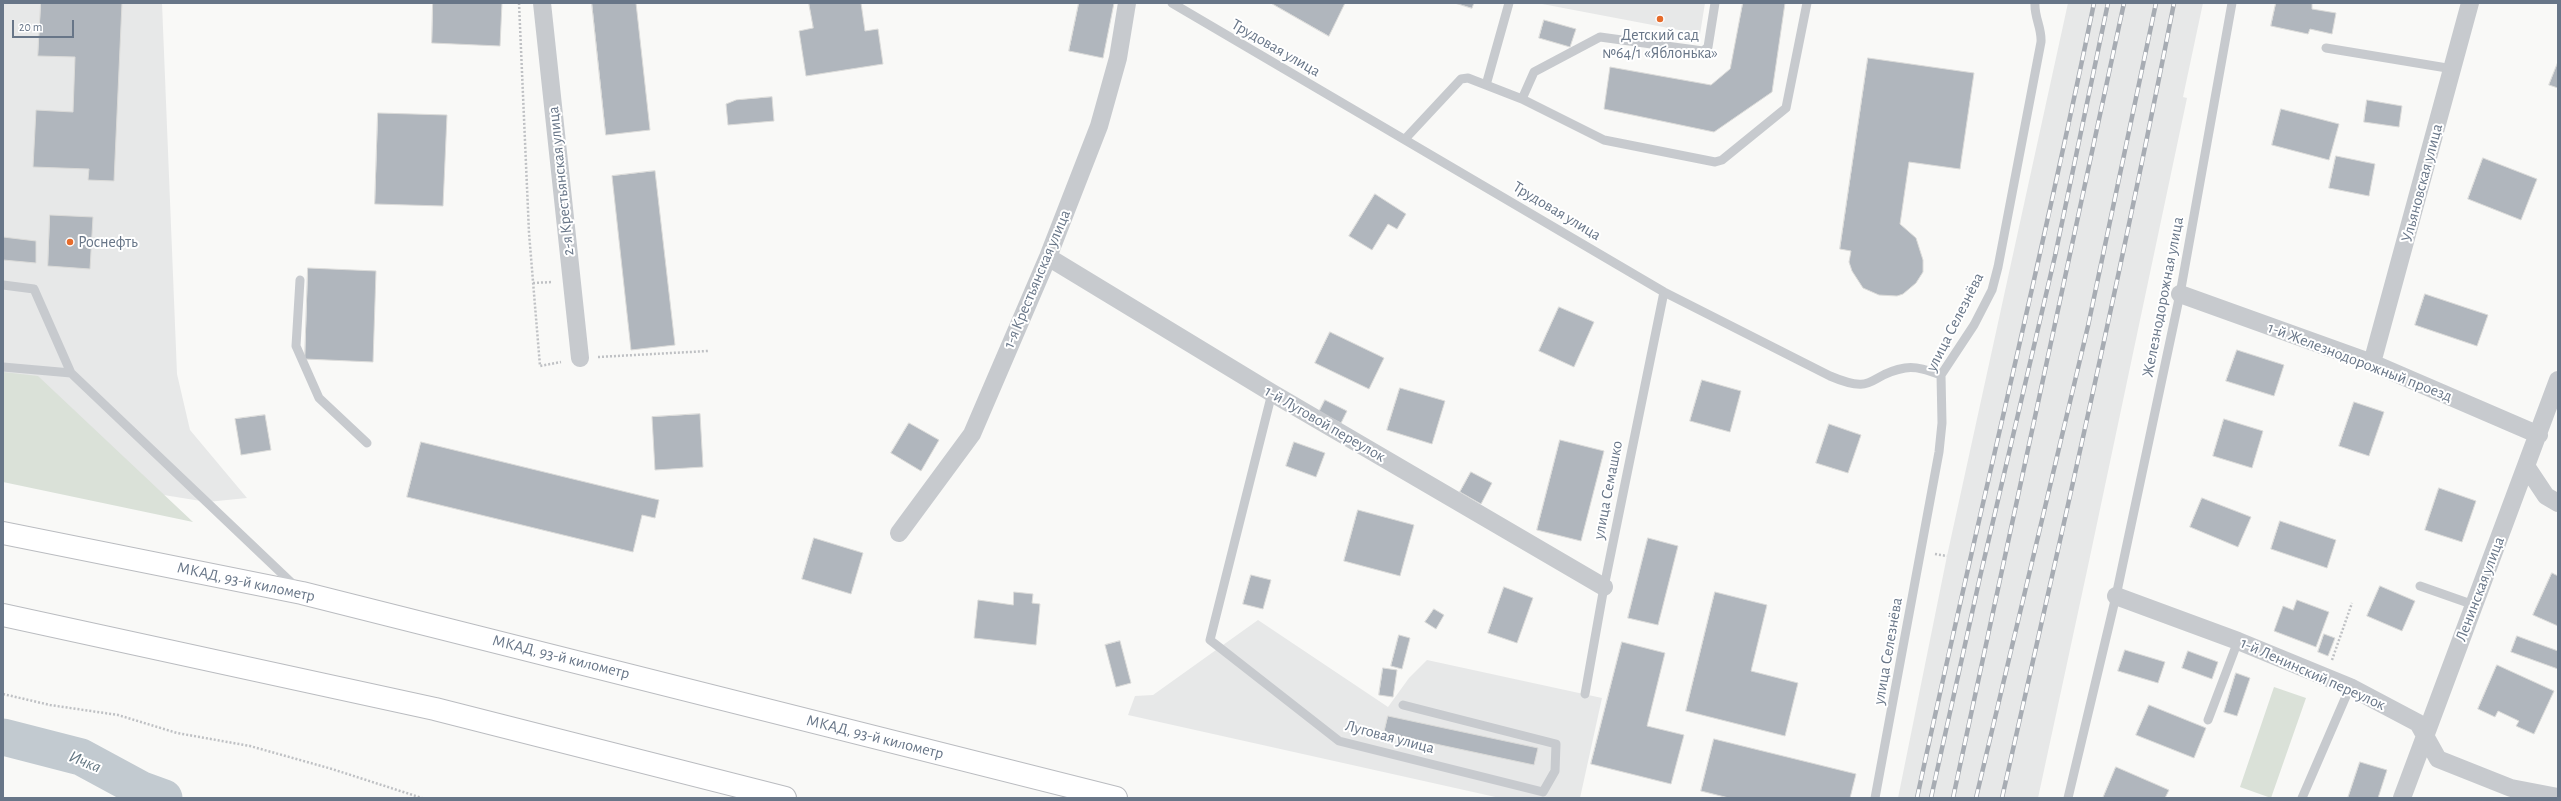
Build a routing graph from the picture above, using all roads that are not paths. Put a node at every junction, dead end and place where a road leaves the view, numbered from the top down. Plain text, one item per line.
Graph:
1 (542, 3) edge
2 (1126, 3) edge
3 (1172, 3) edge
4 (1509, 3) edge
5 (1715, 3) edge
6 (1806, 3) edge
7 (2035, 3) edge
8 (2232, 3) edge
9 (2470, 3) edge
10 (2326, 48) dead end
11 (2453, 69) junction
12 (1486, 85) junction
13 (1522, 99) junction
14 (1405, 139) junction
15 (1048, 257) junction
16 (300, 280) dead end
17 (3, 285) edge
18 (1664, 292) junction
19 (2180, 294) junction
20 (580, 358) road end
21 (2372, 363) junction
22 (3, 366) edge
23 (71, 372) junction
24 (1941, 375) junction
25 (2558, 380) edge
26 (1272, 393) junction
27 (2539, 434) junction
28 (368, 443) dead end
29 (2526, 466) junction
30 (2558, 503) edge
31 (3, 533) edge
32 (899, 533) dead end
33 (2420, 586) dead end
34 (1604, 587) junction
35 (302, 593) junction
36 (2116, 596) junction
37 (2474, 605) junction
38 (3, 615) edge
39 (2238, 641) junction
40 (2350, 687) junction
41 (1585, 694) dead end
42 (1403, 705) dead end
43 (2208, 720) dead end
44 (2425, 735) junction
45 (2558, 797) edge
46 (785, 798) edge
47 (1116, 798) edge
48 (1875, 798) edge
49 (2068, 798) edge
50 (2302, 798) edge
51 (2402, 798) edge

1 - 20 street, 2-я Крестьянская улица
2 - 15 street, 1-я Крестьянская улица
3 - 14 lane, Трудовая улица
4 - 12 lane
5 - 13 lane
6 - 13 lane
7 - 24 lane, улица Селезнёва
8 - 19 lane, Железнодорожная улица
9 - 11 street, Ульяновская улица
10 - 11 lane
11 - 21 street, Ульяновская улица
12 - 13 lane
12 - 14 lane
14 - 18 lane, Трудовая улица
15 - 26 street, 1-й Луговой переулок
15 - 32 street, 1-я Крестьянская улица
16 - 28 lane
17 - 23 lane
18 - 24 lane, Трудовая улица
18 - 34 lane, улица Семашко
19 - 21 street, 1-й Железнодорожный проезд
19 - 36 lane, Железнодорожная улица
21 - 27 street, 1-й Железнодорожный проезд
22 - 23 lane
23 - 35 lane
24 - 48 lane, улица Селезнёва
25 - 27 street, Ленинская улица
26 - 34 street, 1-й Луговой переулок
26 - 42 lane, Луговая улица
27 - 29 street, Ленинская улица
29 - 30 street
29 - 37 street, Ленинская улица
31 - 35 highway, МКАД, 93-й километр
33 - 37 lane
34 - 41 lane, улица Семашко
35 - 47 highway, МКАД, 93-й километр
36 - 39 street, 1-й Ленинский переулок
36 - 49 lane, Железнодорожная улица
37 - 44 street, Ленинская улица
38 - 46 highway
39 - 40 street, 1-й Ленинский переулок
39 - 43 lane
40 - 44 street, 1-й Ленинский переулок
40 - 50 lane
44 - 45 street, 1-й Ленинский переулок
44 - 51 street, Ленинская улица

